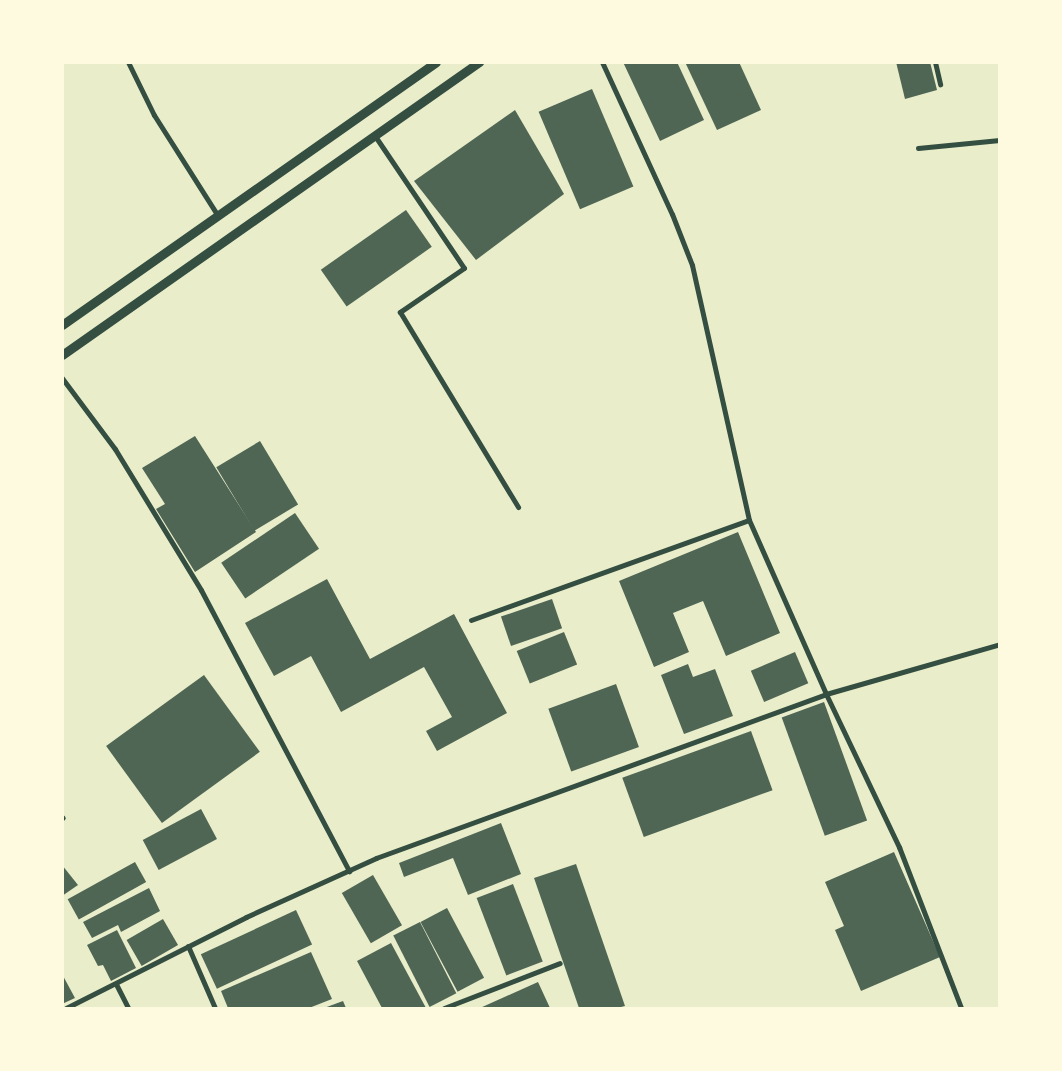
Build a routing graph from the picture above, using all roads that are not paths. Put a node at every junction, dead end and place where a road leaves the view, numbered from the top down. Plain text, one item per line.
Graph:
1 (128, 62) edge
2 (436, 62) edge
3 (479, 62) edge
4 (602, 62) edge
5 (935, 62) edge
6 (940, 84) dead end
7 (375, 136) junction
8 (1000, 140) edge
9 (918, 148) dead end
10 (218, 216) junction
11 (62, 325) edge
12 (62, 355) edge
13 (62, 378) edge
14 (518, 507) dead end
15 (749, 520) junction
16 (471, 620) dead end
17 (1000, 644) edge
18 (826, 694) junction
19 (349, 870) junction
20 (188, 946) junction
21 (560, 963) dead end
22 (116, 984) junction
23 (66, 1008) edge
24 (128, 1008) edge
25 (216, 1008) edge
26 (444, 1008) edge
27 (961, 1008) edge

1 - 10 street
2 - 10 street
3 - 7 street
4 - 15 street
5 - 6 street
7 - 12 street
7 - 14 street
8 - 9 street
10 - 11 street
13 - 19 street
15 - 16 street
15 - 18 street
17 - 18 street
18 - 19 street
18 - 27 street
19 - 20 street
20 - 22 street
20 - 25 street
21 - 26 street
22 - 23 street
22 - 24 street

